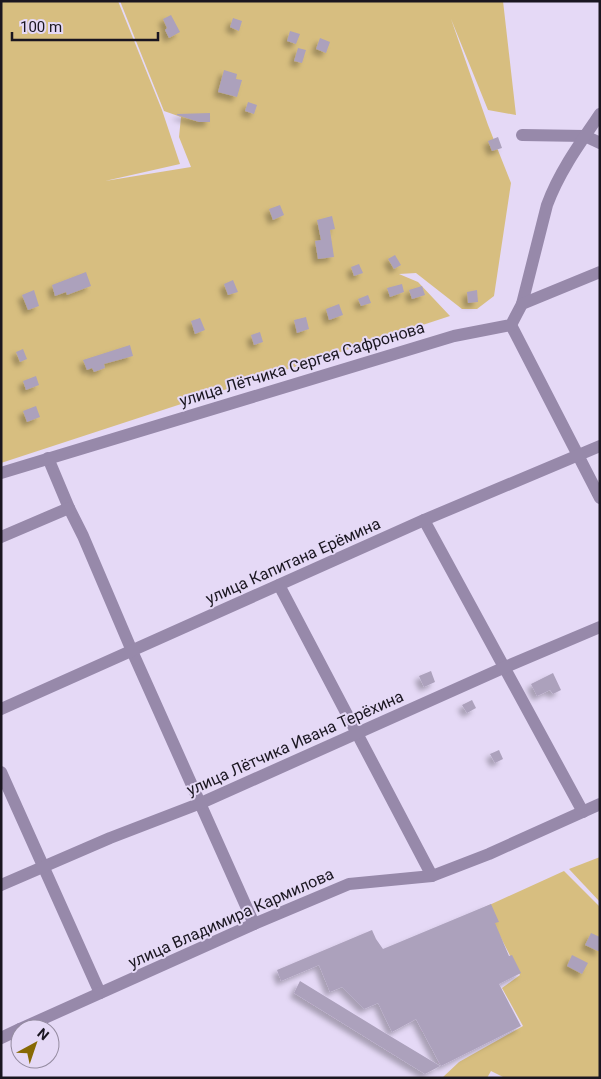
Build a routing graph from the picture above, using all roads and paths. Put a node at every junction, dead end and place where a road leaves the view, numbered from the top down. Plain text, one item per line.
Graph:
1 (600, 114) edge
2 (522, 135) dead end
3 (585, 136) junction
4 (600, 143) edge
5 (600, 272) edge
6 (522, 304) junction
7 (511, 325) junction
8 (600, 446) edge
9 (578, 456) junction
10 (48, 458) junction
11 (1, 472) edge
12 (600, 498) edge
13 (69, 508) junction
14 (424, 520) junction
15 (1, 537) edge
16 (279, 585) junction
17 (600, 627) edge
18 (132, 651) junction
19 (503, 668) junction
20 (1, 710) edge
21 (358, 732) junction
22 (1, 772) edge
23 (201, 803) junction
24 (600, 804) edge
25 (582, 812) junction
26 (43, 866) junction
27 (432, 876) junction
28 (1, 884) edge
29 (254, 924) junction
30 (100, 993) junction
31 (42, 1019) edge

1 - 3 street
2 - 3 street
3 - 4 street
3 - 6 street
5 - 6 street
6 - 7 street
7 - 9 street
7 - 10 street, улица Лётчика Сергея Сафронова
8 - 9 street, улица Капитана Ерёмина
9 - 12 street
9 - 14 street, улица Капитана Ерёмина
10 - 11 street, улица Лётчика Сергея Сафронова
10 - 13 street
13 - 15 street
13 - 18 street
14 - 16 street, улица Капитана Ерёмина
14 - 19 street
16 - 18 street, улица Капитана Ерёмина
16 - 21 street
17 - 19 street, улица Лётчика Ивана Терёхина
18 - 20 street, улица Капитана Ерёмина
18 - 23 street
19 - 21 street, улица Лётчика Ивана Терёхина
19 - 25 street
21 - 23 street, улица Лётчика Ивана Терёхина
21 - 27 street
22 - 26 street
23 - 26 street, улица Лётчика Ивана Терёхина
23 - 29 street
24 - 25 street, улица Владимира Кармилова
25 - 27 street, улица Владимира Кармилова
26 - 28 street, улица Лётчика Ивана Терёхина
26 - 30 street
27 - 29 street, улица Владимира Кармилова
29 - 30 street, улица Владимира Кармилова
30 - 31 street, улица Владимира Кармилова

